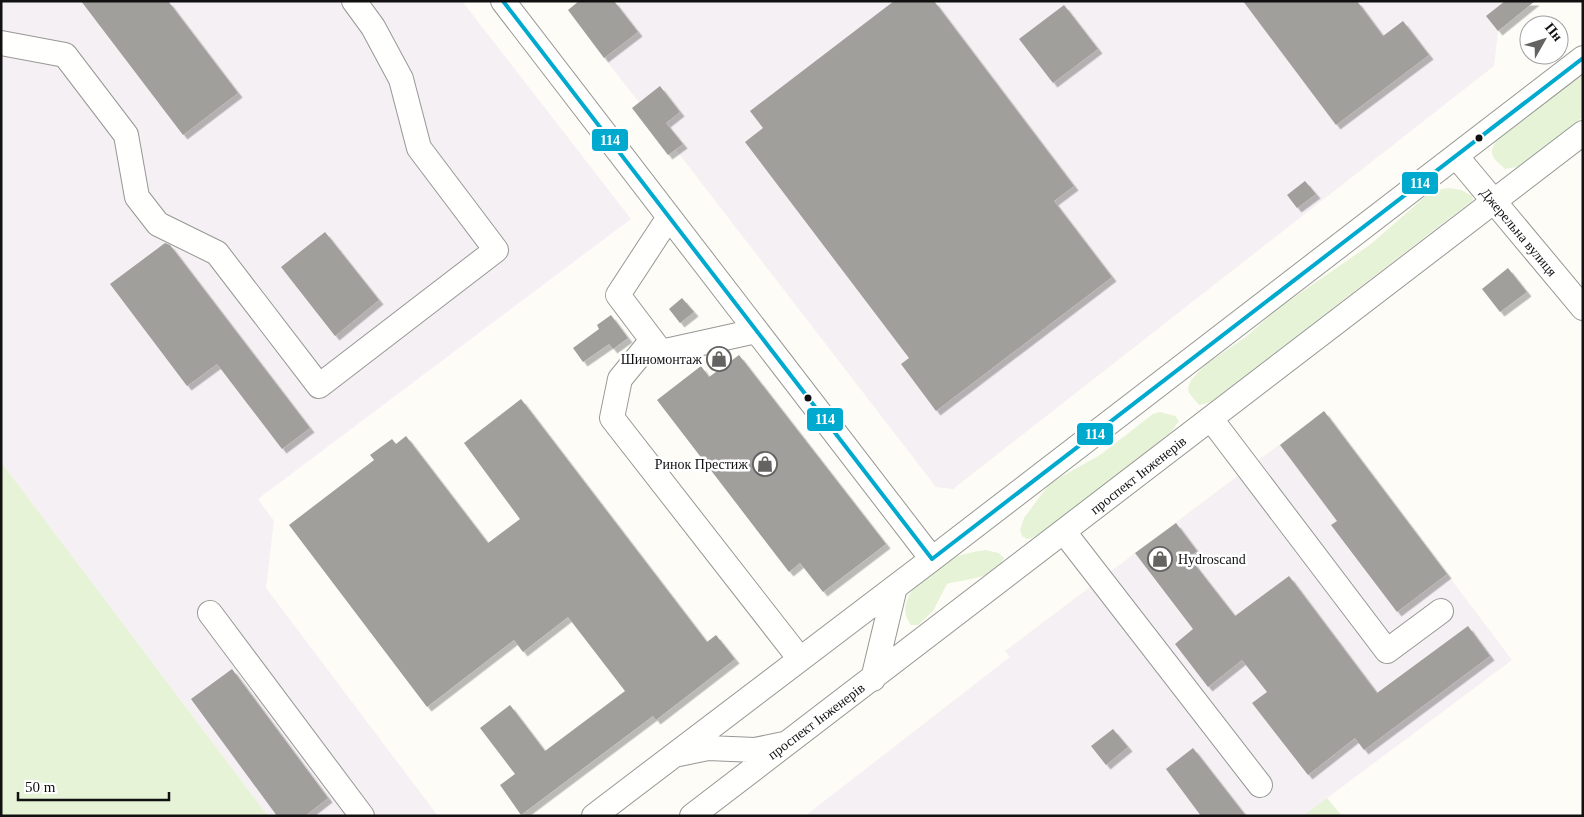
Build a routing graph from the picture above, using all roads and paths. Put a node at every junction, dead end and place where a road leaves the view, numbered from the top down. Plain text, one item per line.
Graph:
1 (354, 1) edge
2 (503, 1) edge
3 (1, 43) edge
4 (1583, 58) edge
5 (1583, 134) edge
6 (1456, 156) junction
7 (1493, 202) junction
8 (669, 217) junction
9 (1583, 308) edge
10 (756, 330) junction
11 (652, 340) junction
12 (1211, 419) junction
13 (1064, 532) junction
14 (932, 559) junction
15 (895, 587) junction
16 (1441, 611) dead end
17 (210, 613) dead end
18 (800, 659) junction
19 (873, 679) junction
20 (787, 744) junction
21 (674, 754) junction
22 (1260, 785) dead end
23 (362, 816) edge
24 (594, 816) edge
25 (692, 816) edge

1 - 3 street
2 - 8 street
4 - 6 street
5 - 7 street, проспект Інженерів
6 - 7 street, Джерельна вулиця
6 - 14 street
7 - 9 street, Джерельна вулиця
7 - 12 street, проспект Інженерів
8 - 10 street
8 - 11 street
10 - 11 street
10 - 14 street
11 - 18 street
12 - 13 street, проспект Інженерів
12 - 16 street
13 - 19 street, проспект Інженерів
13 - 22 street
14 - 15 street
15 - 18 street
15 - 19 street
17 - 23 street
18 - 21 street
19 - 20 street, проспект Інженерів
20 - 21 street
20 - 25 street, проспект Інженерів
21 - 24 street

